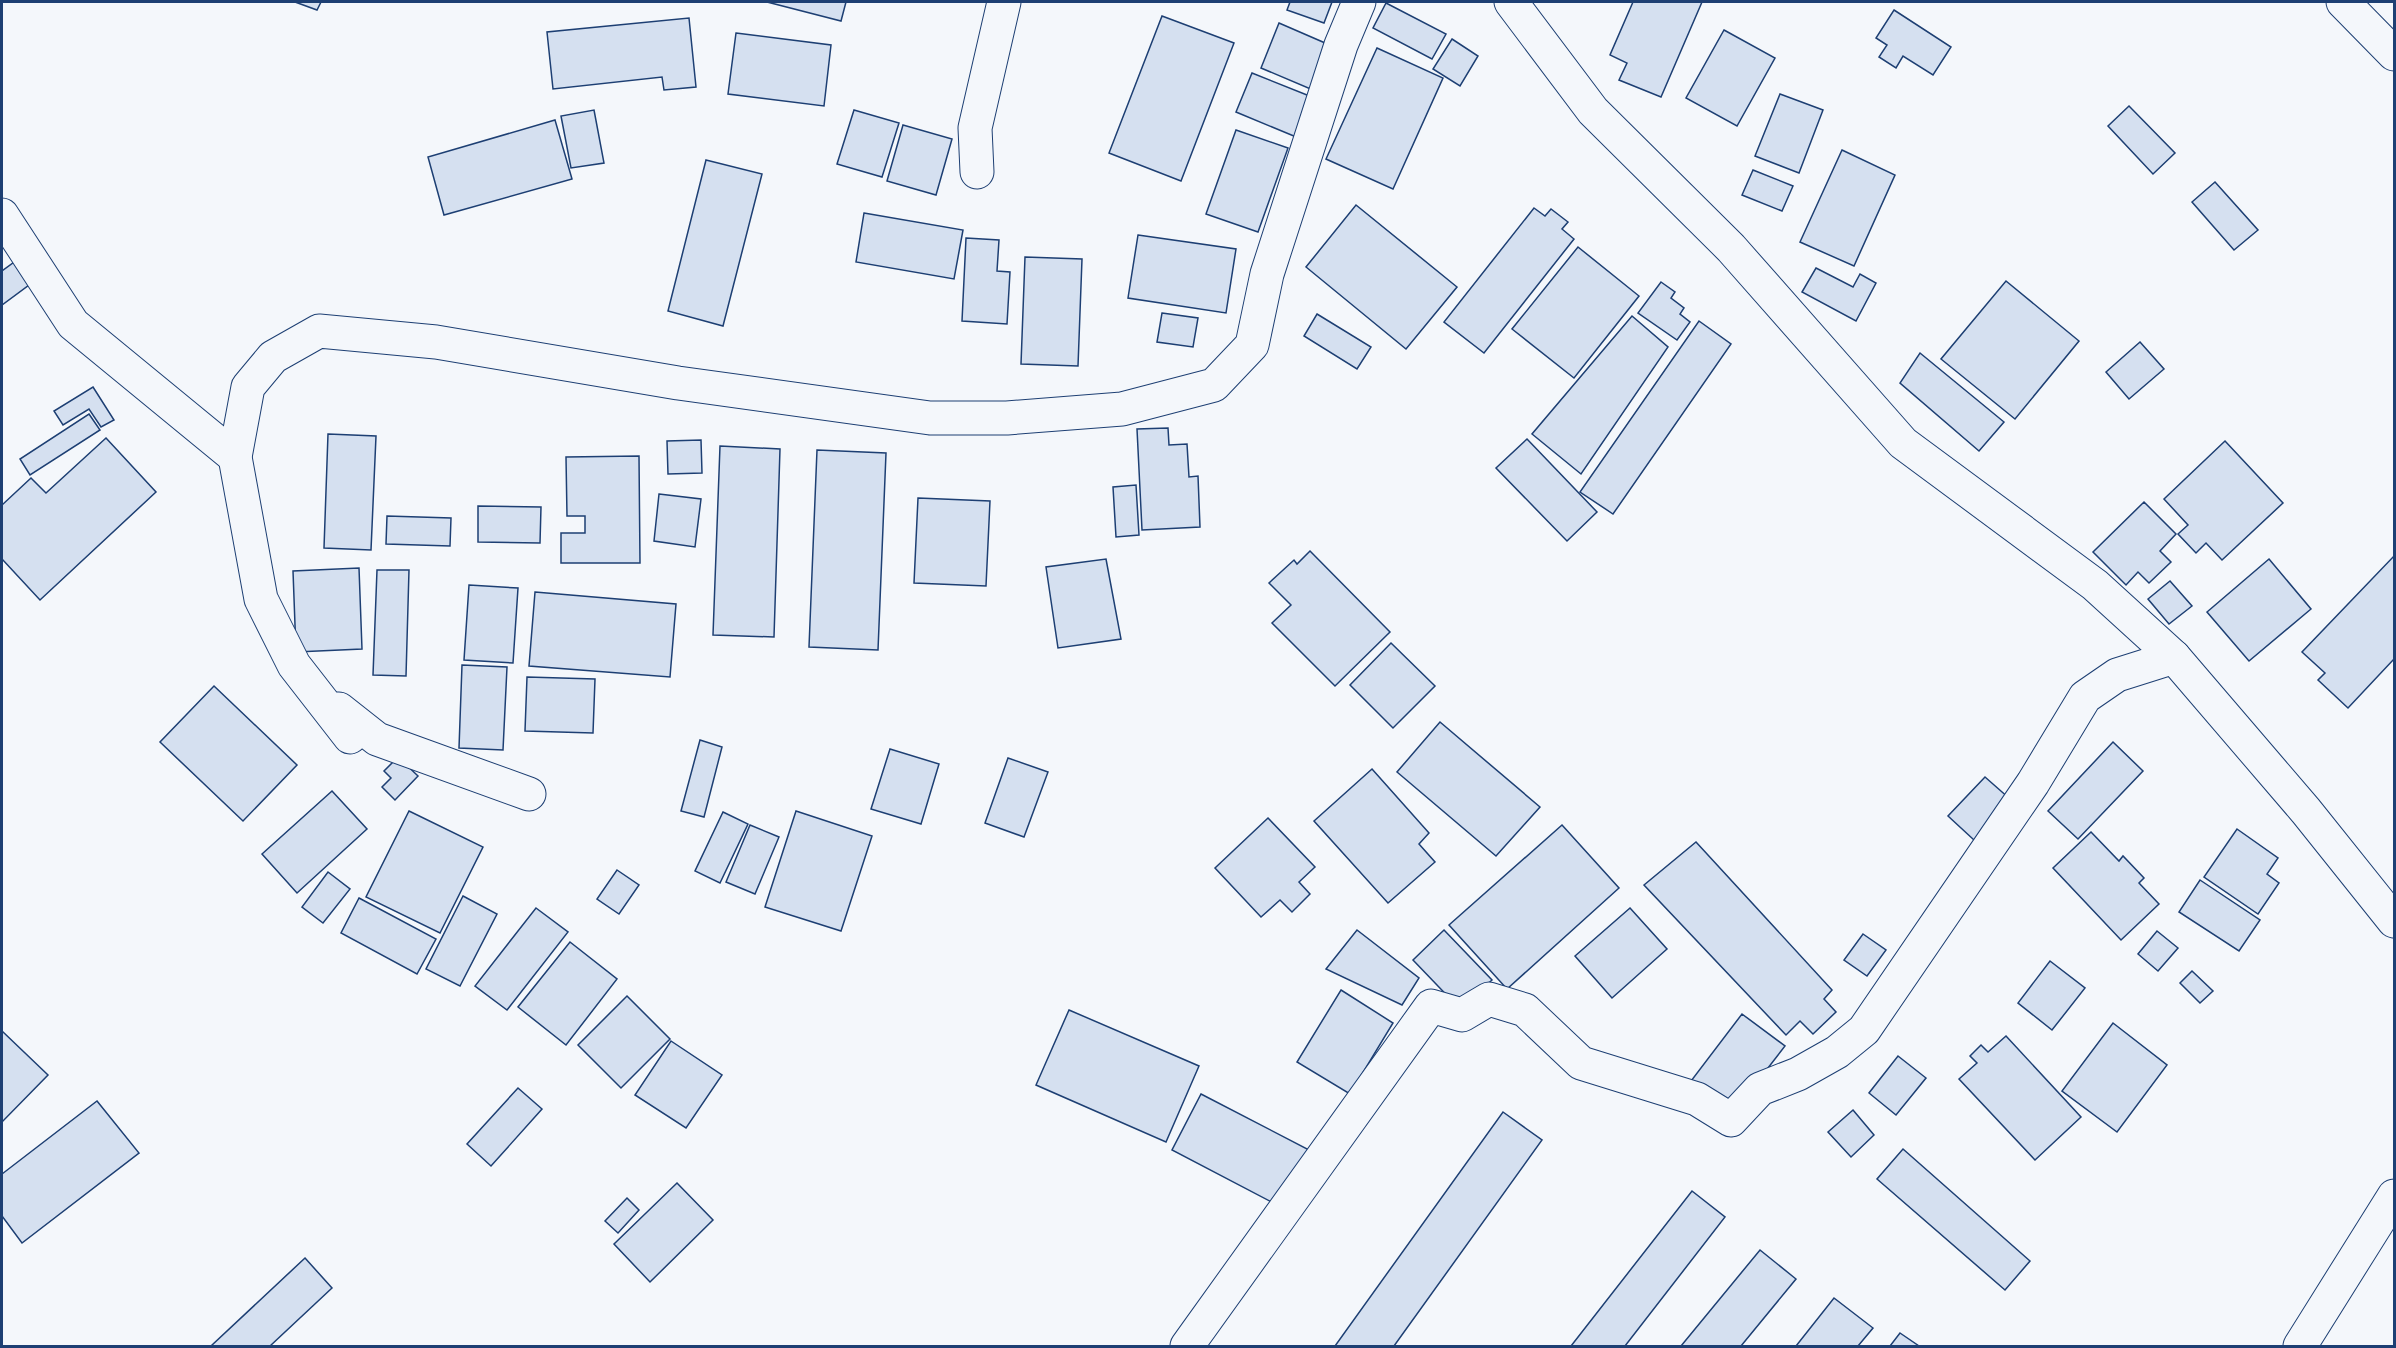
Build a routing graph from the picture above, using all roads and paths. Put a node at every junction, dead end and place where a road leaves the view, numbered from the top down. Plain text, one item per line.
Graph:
1 (1004, 2) edge
2 (1359, 2) edge
3 (1511, 2) edge
4 (2343, 2) edge
5 (2394, 54) edge
6 (977, 171) dead end
7 (2, 216) edge
8 (235, 457) junction
9 (2174, 657) junction
10 (312, 687) junction
11 (350, 737) dead end
12 (529, 794) dead end
13 (2394, 921) edge
14 (2394, 1196) edge
15 (1187, 1347) edge
16 (2300, 1347) edge

1 - 6 street
2 - 8 street
3 - 9 street
4 - 5 street
7 - 8 street
8 - 10 street
9 - 13 street
9 - 15 street
10 - 11 street
10 - 12 street
14 - 16 street

